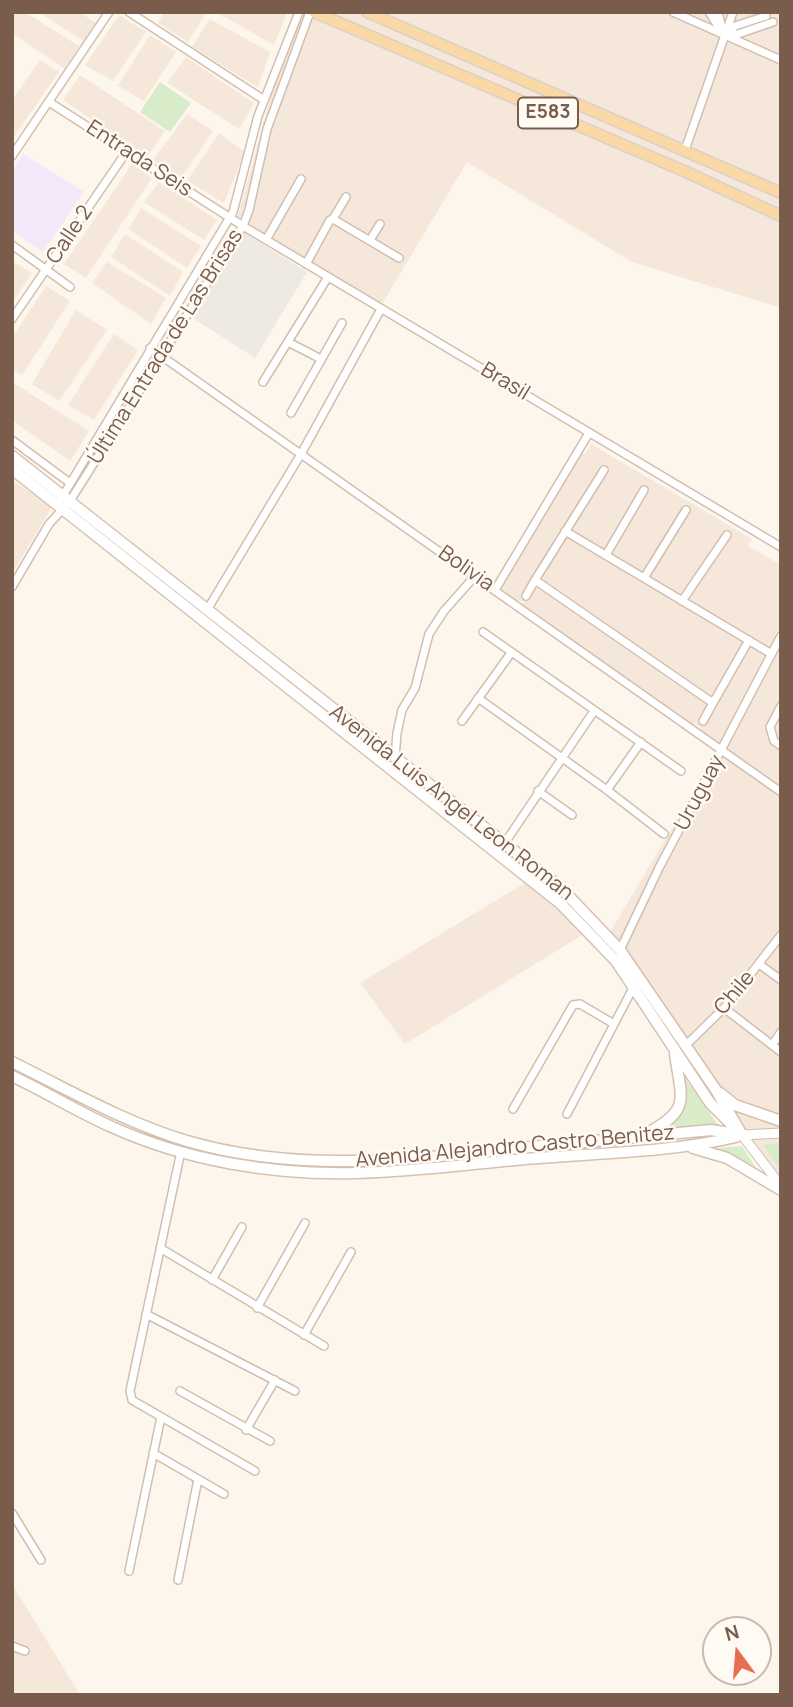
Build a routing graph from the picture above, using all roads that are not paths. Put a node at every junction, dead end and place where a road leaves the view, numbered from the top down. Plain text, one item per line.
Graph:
1 (109, 12) edge
2 (129, 12) edge
3 (299, 12) edge
4 (312, 12) edge
5 (366, 12) edge
6 (673, 12) edge
7 (709, 12) edge
8 (718, 12) edge
9 (733, 12) edge
10 (767, 14) edge
11 (777, 23) edge
12 (724, 36) junction
13 (781, 60) edge
14 (264, 100) junction
15 (49, 102) junction
16 (616, 142) junction
17 (685, 150) junction
18 (127, 151) junction
19 (12, 156) edge
20 (300, 179) dead end
21 (781, 193) edge
22 (346, 197) dead end
23 (781, 216) edge
24 (229, 218) junction
25 (333, 219) junction
26 (380, 224) dead end
27 (243, 226) junction
28 (267, 240) junction
29 (370, 240) junction
30 (12, 245) edge
31 (399, 258) dead end
32 (306, 264) junction
33 (47, 269) junction
34 (328, 277) junction
35 (70, 287) dead end
36 (381, 309) junction
37 (12, 320) edge
38 (342, 323) dead end
39 (288, 342) junction
40 (150, 348) junction
41 (162, 355) junction
42 (321, 359) junction
43 (263, 382) dead end
44 (291, 413) dead end
45 (589, 433) junction
46 (12, 440) edge
47 (301, 454) junction
48 (12, 456) edge
49 (12, 469) edge
50 (604, 470) dead end
51 (70, 483) junction
52 (644, 490) dead end
53 (62, 505) junction
54 (686, 510) dead end
55 (565, 531) junction
56 (727, 535) dead end
57 (781, 547) edge
58 (606, 555) junction
59 (475, 576) junction
60 (644, 578) junction
61 (535, 580) junction
62 (12, 587) edge
63 (495, 590) junction
64 (526, 596) dead end
65 (682, 601) junction
66 (207, 610) junction
67 (483, 632) dead end
68 (781, 636) edge
69 (749, 640) junction
70 (511, 653) junction
71 (770, 653) junction
72 (478, 698) junction
73 (713, 703) junction
74 (781, 706) edge
75 (594, 711) junction
76 (461, 721) dead end
77 (702, 721) dead end
78 (339, 727) junction
79 (641, 742) junction
80 (781, 746) edge
81 (382, 748) junction
82 (723, 750) junction
83 (563, 757) junction
84 (392, 762) junction
85 (681, 771) dead end
86 (404, 779) junction
87 (436, 790) junction
88 (607, 790) junction
89 (538, 791) junction
90 (781, 792) edge
91 (572, 815) dead end
92 (664, 834) dead end
93 (504, 844) junction
94 (781, 935) edge
95 (620, 950) junction
96 (758, 964) junction
97 (781, 980) edge
98 (633, 988) junction
99 (724, 1008) junction
100 (614, 1024) junction
101 (781, 1032) edge
102 (772, 1045) junction
103 (679, 1049) junction
104 (781, 1052) edge
105 (12, 1062) edge
106 (12, 1076) edge
107 (716, 1090) junction
108 (513, 1109) dead end
109 (566, 1114) dead end
110 (781, 1121) edge
111 (781, 1133) edge
112 (742, 1135) junction
113 (640, 1137) junction
114 (187, 1141) junction
115 (680, 1146) junction
116 (181, 1152) junction
117 (781, 1188) edge
118 (305, 1223) dead end
119 (242, 1227) dead end
120 (160, 1248) junction
121 (351, 1252) dead end
122 (212, 1280) junction
123 (257, 1308) junction
124 (146, 1314) junction
125 (304, 1335) junction
126 (324, 1346) dead end
127 (275, 1380) junction
128 (180, 1391) dead end
129 (295, 1391) dead end
130 (161, 1417) junction
131 (246, 1430) junction
132 (270, 1441) dead end
133 (153, 1453) junction
134 (256, 1471) dead end
135 (198, 1479) junction
136 (224, 1494) dead end
137 (12, 1513) edge
138 (41, 1560) dead end
139 (128, 1571) dead end
140 (178, 1580) dead end
141 (12, 1646) edge
142 (25, 1651) dead end

1 - 15 street
2 - 14 street
3 - 14 street, Última Entrada de Las Brisas
4 - 16 main road, E583
4 - 27 street, Última Entrada de Las Brisas
5 - 17 main road, E583
6 - 12 street
7 - 12 street
8 - 12 street
9 - 12 street
10 - 11 street
10 - 12 street
11 - 12 street
12 - 13 street
12 - 17 street
14 - 24 street, Última Entrada de Las Brisas
15 - 18 street, Entrada Seis
15 - 19 street
16 - 17 main road
16 - 23 main road, E583
17 - 21 main road, E583
18 - 24 street, Entrada Seis
18 - 33 street, Calle 2
20 - 28 street
22 - 25 street
24 - 27 street, Brasil
24 - 40 street, Última Entrada de Las Brisas
25 - 29 street
25 - 32 street
26 - 29 street
27 - 28 street, Brasil
27 - 41 street, Última Entrada de Las Brisas
28 - 32 street, Brasil
29 - 31 street
30 - 33 street
32 - 34 street, Brasil
33 - 35 street
33 - 37 street, Calle 2
34 - 36 street, Brasil
34 - 39 street
36 - 45 street, Brasil
36 - 47 street
38 - 42 street
39 - 42 street
39 - 43 street
40 - 41 street, Bolivia
40 - 51 street, Última Entrada de Las Brisas
41 - 47 street, Bolivia
41 - 53 street, Última Entrada de Las Brisas
42 - 44 street
45 - 57 street, Brasil
45 - 63 street
46 - 51 street
47 - 59 street, Bolivia
47 - 66 street
48 - 53 main road, Avenida Luis Angel Leon Roman
49 - 53 main road, Avenida Luis Angel Leon Roman
50 - 55 street
51 - 53 street, Última Entrada de Las Brisas
52 - 58 street
53 - 62 street, Última Entrada de Las Brisas
53 - 66 main road, Avenida Luis Angel Leon Roman
53 - 78 main road, Avenida Luis Angel Leon Roman
54 - 60 street
55 - 58 street
55 - 61 street
56 - 65 street
58 - 60 street
59 - 63 street, Bolivia
59 - 84 street
60 - 65 street
61 - 64 street
61 - 73 street
63 - 82 street, Bolivia
65 - 69 street
66 - 81 main road, Avenida Luis Angel Leon Roman
67 - 70 street
68 - 71 street, Uruguay
69 - 71 street
69 - 73 street
70 - 72 street
70 - 75 street
71 - 82 street, Uruguay
72 - 76 street
72 - 83 street
73 - 77 street
74 - 80 street
75 - 79 street
75 - 83 street
78 - 81 main road
78 - 84 main road, Avenida Luis Angel Leon Roman
79 - 85 street
79 - 88 street
81 - 84 main road, Avenida Luis Angel Leon Roman
82 - 90 street, Bolivia
82 - 95 street, Uruguay
83 - 88 street
83 - 89 street
84 - 86 main road, Avenida Luis Angel Leon Roman
84 - 87 main road, Avenida Luis Angel Leon Roman
86 - 87 main road
86 - 98 main road, Avenida Luis Angel Leon Roman
87 - 93 main road, Avenida Luis Angel Leon Roman
88 - 92 street
89 - 91 street
89 - 93 street
93 - 95 main road, Avenida Luis Angel Leon Roman
94 - 96 street, Chile
95 - 103 main road, Avenida Luis Angel Leon Roman
96 - 97 street
96 - 99 street, Chile
98 - 100 street
98 - 103 main road, Avenida Luis Angel Leon Roman
99 - 102 street
99 - 103 street, Chile
100 - 108 street
100 - 109 street
101 - 102 street
102 - 104 street
103 - 107 main road, Avenida Luis Angel Leon Roman
103 - 112 main road, Avenida Luis Angel Leon Roman
103 - 113 main road
105 - 114 main road, Avenida Alejandro Castro Benitez
106 - 116 main road, Avenida Alejandro Castro Benitez
107 - 110 main road
107 - 112 main road, Avenida Luis Angel Leon Roman
111 - 112 street, Avenida Alejandro Castro Benitez
112 - 113 main road, Avenida Alejandro Castro Benitez
112 - 115 main road, Avenida Alejandro Castro Benitez
112 - 117 street
113 - 114 main road, Avenida Alejandro Castro Benitez
114 - 116 street
115 - 116 main road, Avenida Alejandro Castro Benitez
115 - 117 main road
116 - 120 street
118 - 123 street
119 - 122 street
120 - 122 street
120 - 124 street
121 - 125 street
122 - 123 street
123 - 125 street
124 - 127 street
124 - 130 street
125 - 126 street
127 - 129 street
127 - 131 street
128 - 131 street
130 - 133 street
130 - 134 street
131 - 132 street
133 - 135 street
133 - 139 street
135 - 136 street
135 - 140 street
137 - 138 street
141 - 142 street

